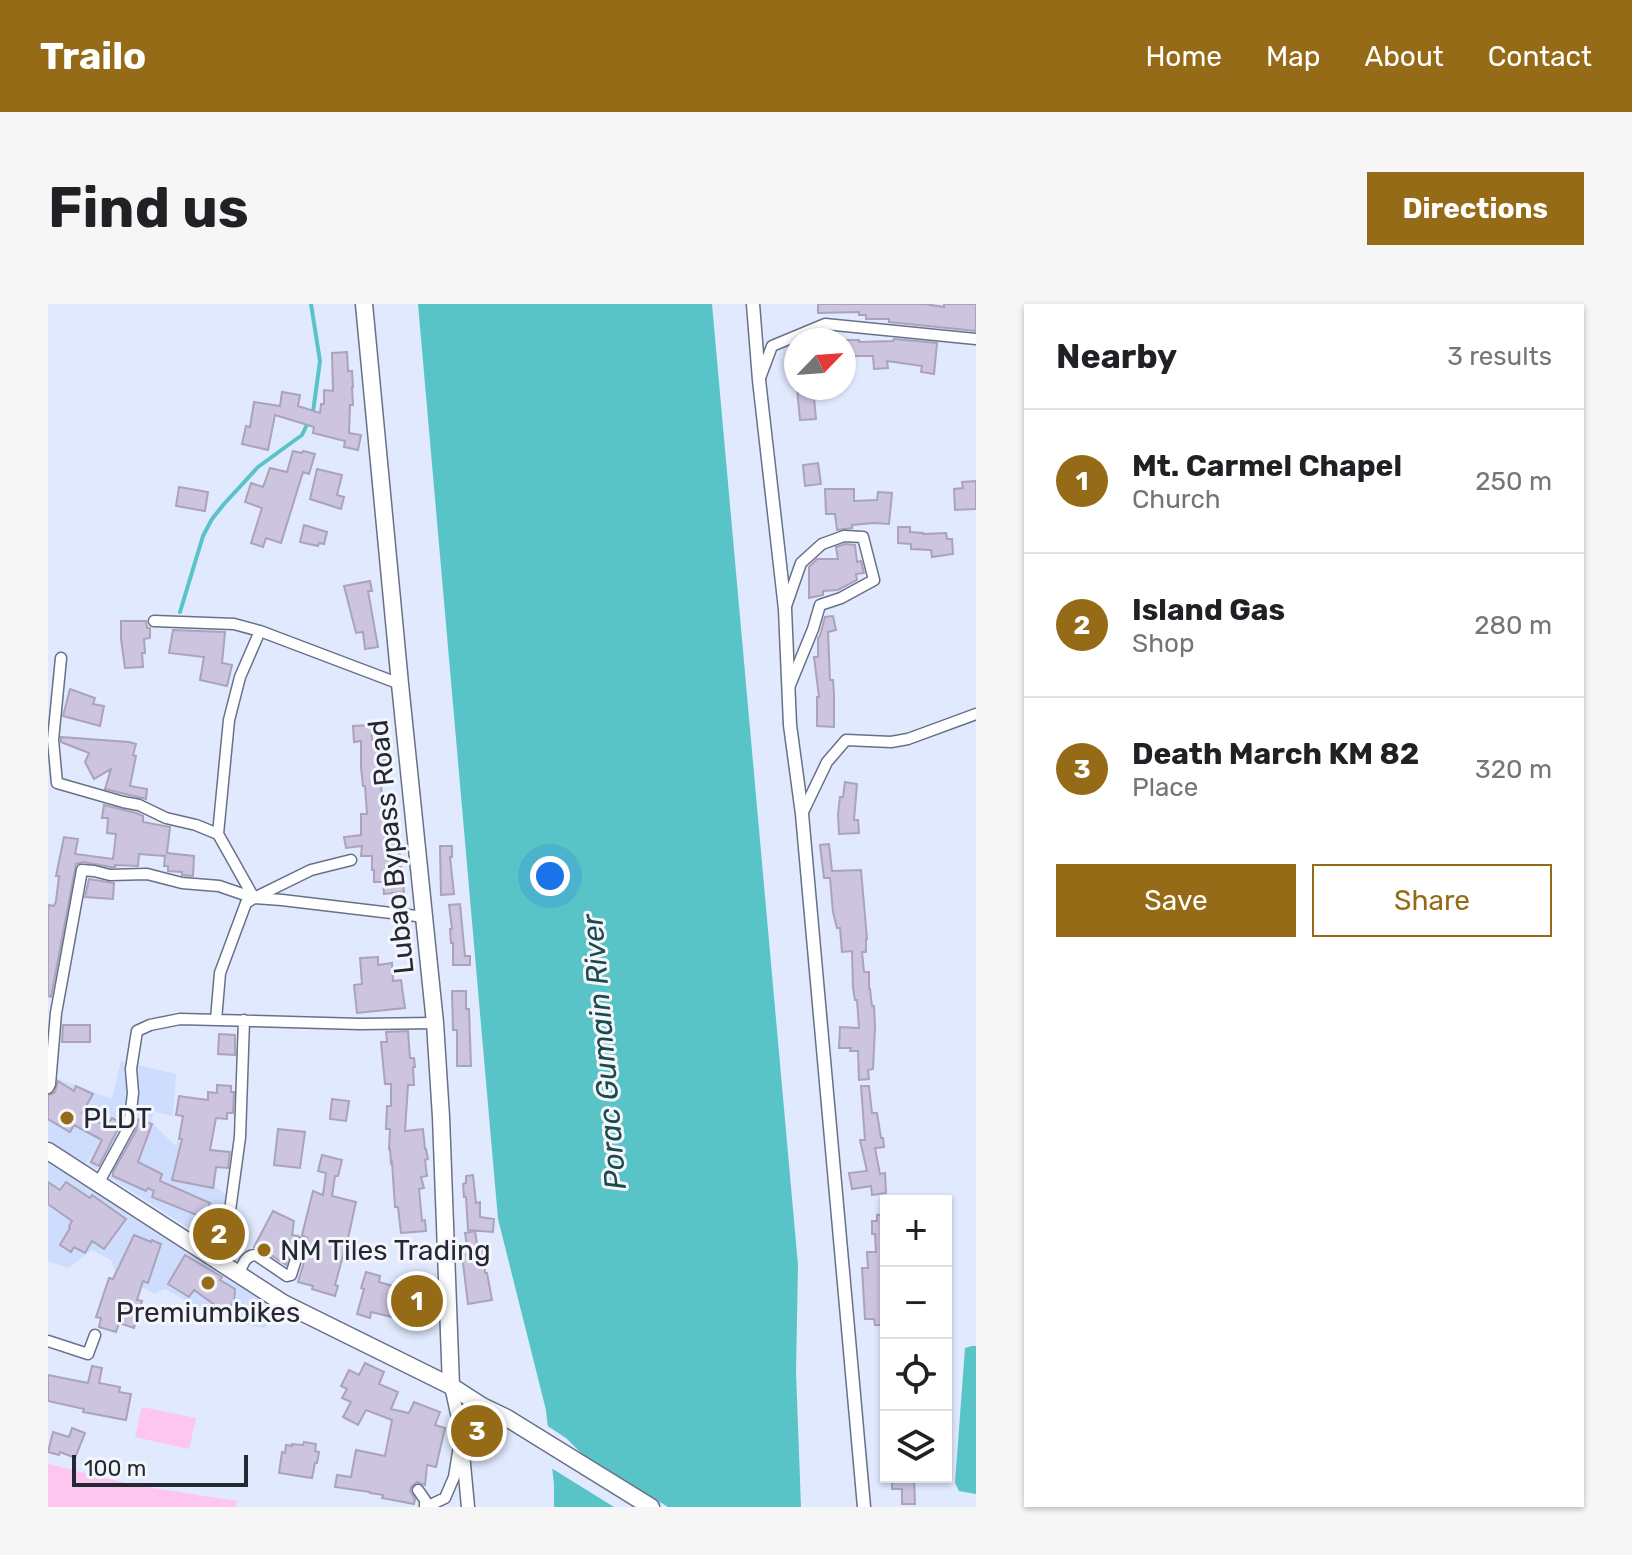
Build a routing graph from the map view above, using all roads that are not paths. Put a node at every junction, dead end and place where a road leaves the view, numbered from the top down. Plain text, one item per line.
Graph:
1 (364, 304) edge
2 (753, 304) edge
3 (976, 339) edge
4 (759, 380) junction
5 (785, 609) junction
6 (154, 621) dead end
7 (260, 631) junction
8 (61, 658) dead end
9 (400, 684) junction
10 (789, 687) junction
11 (976, 714) edge
12 (802, 814) junction
13 (218, 834) junction
14 (351, 860) dead end
15 (254, 898) junction
16 (425, 917) junction
17 (216, 1020) junction
18 (244, 1020) junction
19 (435, 1023) junction
20 (48, 1088) edge
21 (48, 1151) edge
22 (99, 1182) junction
23 (301, 1243) dead end
24 (223, 1262) junction
25 (239, 1273) junction
26 (95, 1335) dead end
27 (48, 1341) edge
28 (451, 1386) junction
29 (482, 1406) junction
30 (461, 1432) junction
31 (418, 1490) dead end
32 (426, 1507) edge
33 (468, 1507) edge
34 (631, 1507) edge
35 (651, 1507) edge
36 (864, 1507) edge

1 - 9 main road, Lubao Bypass Road
2 - 4 street
3 - 4 street
4 - 5 street
5 - 10 street
5 - 10 street
6 - 7 street
7 - 9 street
7 - 13 street
8 - 13 street
9 - 16 main road, Lubao Bypass Road
10 - 12 street
11 - 12 street
12 - 36 street
13 - 15 street
14 - 15 street
15 - 16 street
15 - 17 street
15 - 20 street
16 - 19 main road, Lubao Bypass Road
17 - 18 street
17 - 22 street
18 - 19 street
18 - 24 street
19 - 28 main road, Lubao Bypass Road
21 - 22 main road
22 - 24 main road
23 - 25 street
24 - 25 main road
25 - 28 main road
26 - 27 street
28 - 29 main road
28 - 30 street
29 - 34 main road
29 - 35 main road
30 - 32 street
30 - 33 street
31 - 32 street

